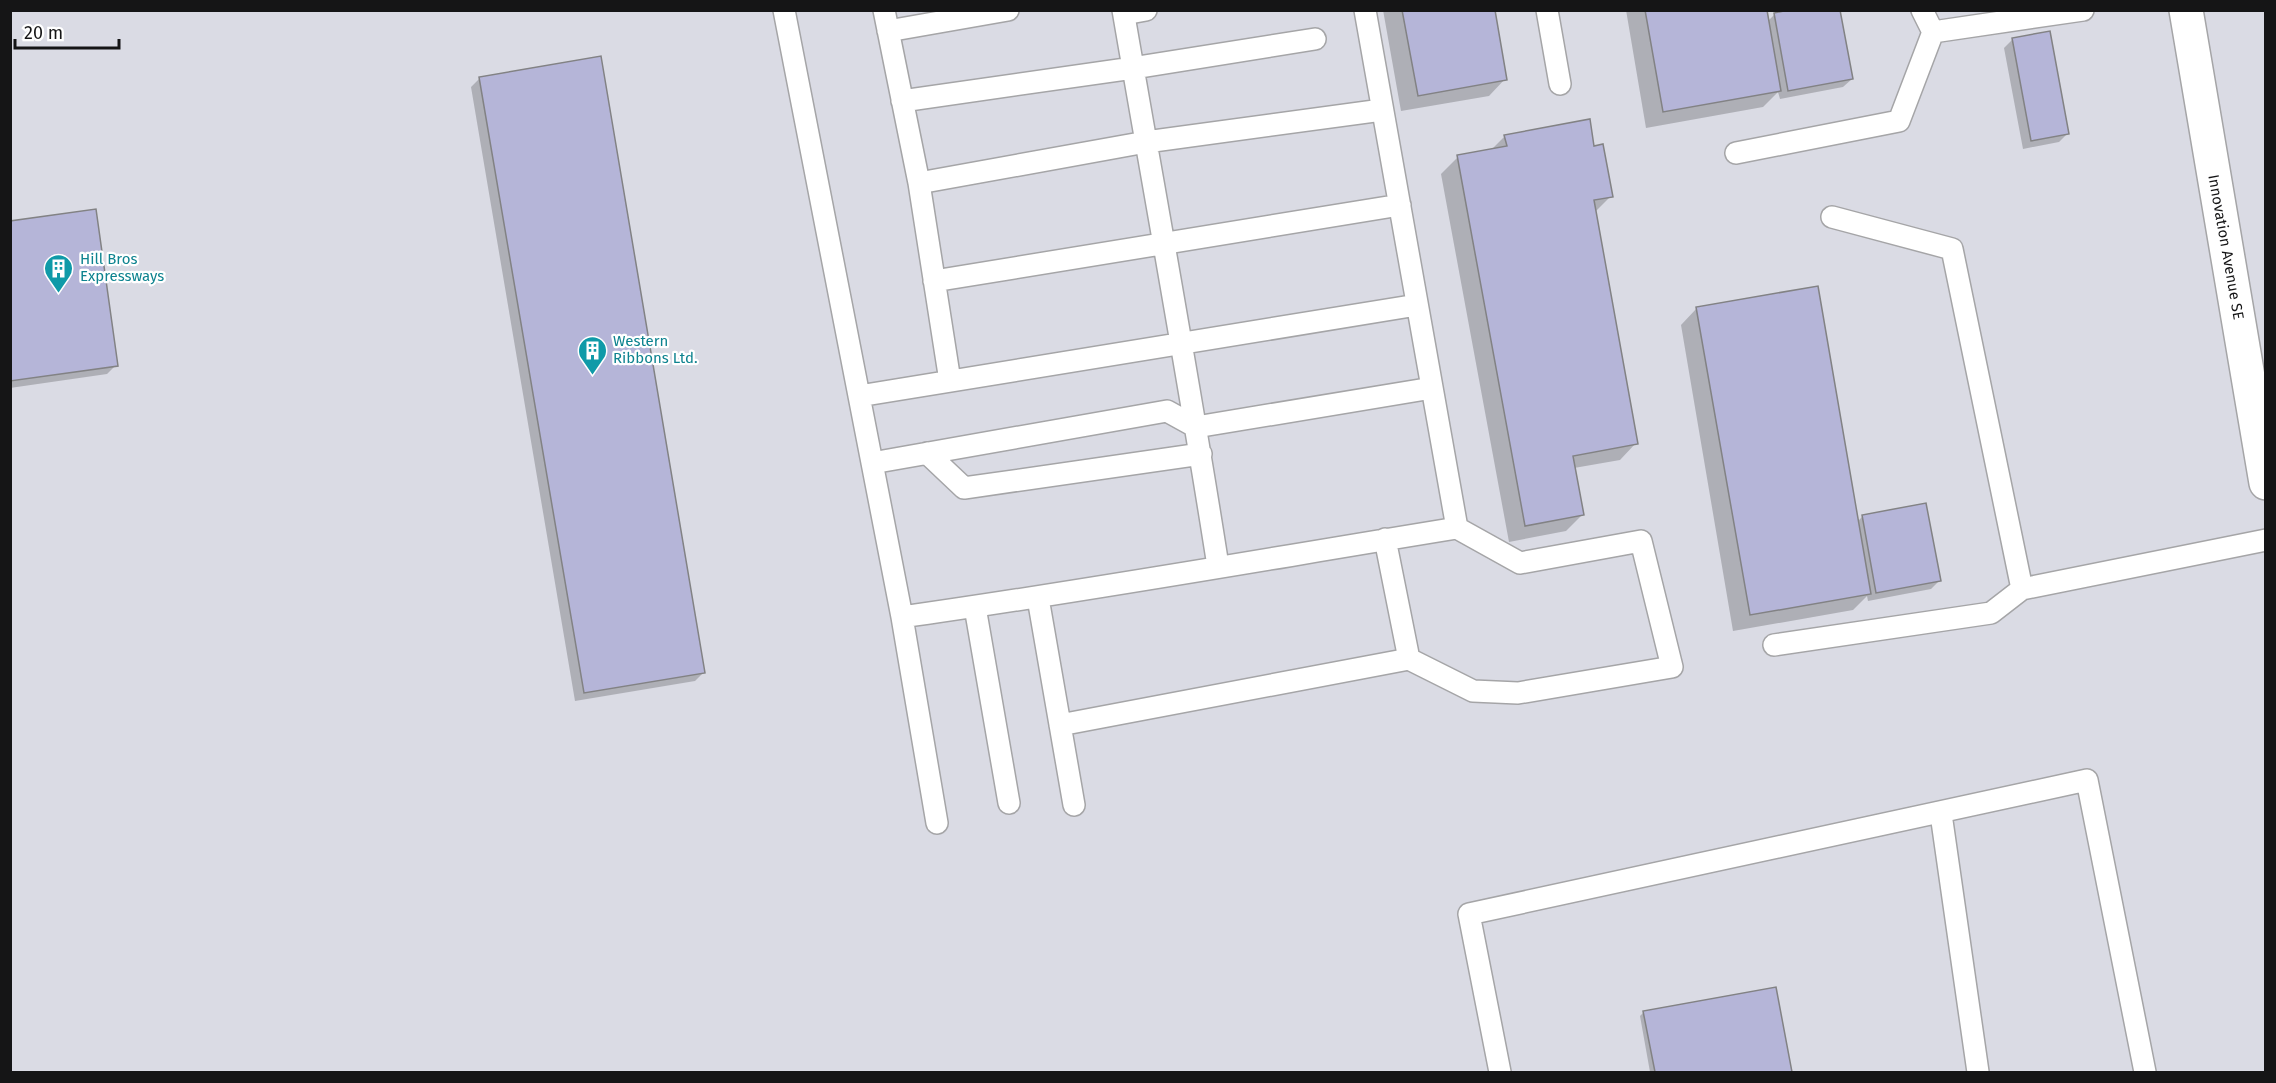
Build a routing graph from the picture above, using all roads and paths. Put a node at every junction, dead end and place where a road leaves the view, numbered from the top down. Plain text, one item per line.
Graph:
1 (784, 10) edge
2 (1008, 10) edge
3 (1146, 10) edge
4 (1365, 10) edge
5 (1547, 10) edge
6 (1922, 10) edge
7 (2083, 10) edge
8 (2186, 10) edge
9 (1123, 12) edge
10 (886, 21) edge
11 (1933, 32) junction
12 (1315, 39) dead end
13 (1132, 68) junction
14 (1560, 84) dead end
15 (902, 101) junction
16 (1382, 110) junction
17 (1146, 142) junction
18 (1736, 153) dead end
19 (919, 183) junction
20 (1400, 205) junction
21 (1832, 217) dead end
22 (1163, 245) junction
23 (934, 281) junction
24 (1417, 305) junction
25 (1180, 345) junction
26 (950, 381) junction
27 (1432, 388) junction
28 (859, 396) junction
29 (1196, 427) junction
30 (927, 453) junction
31 (1201, 454) junction
32 (872, 463) junction
33 (2265, 483) edge
34 (1456, 528) junction
35 (1385, 539) junction
36 (2265, 540) edge
37 (1218, 566) junction
38 (2022, 589) junction
39 (1038, 598) junction
40 (975, 607) junction
41 (902, 617) junction
42 (1773, 645) dead end
43 (1409, 659) junction
44 (1060, 725) junction
45 (1009, 802) dead end
46 (1074, 805) dead end
47 (1941, 814) junction
48 (937, 823) dead end
49 (1500, 1072) edge
50 (1978, 1072) edge
51 (2145, 1072) edge

1 - 28 lane
2 - 10 lane
3 - 9 lane
4 - 16 lane
5 - 14 lane
6 - 11 lane
7 - 11 lane
8 - 33 street, Innovation Avenue SE
9 - 13 lane
10 - 15 lane
11 - 18 lane
12 - 13 lane
13 - 15 lane
13 - 17 lane
15 - 19 lane
16 - 17 lane
16 - 20 lane
17 - 19 lane
17 - 22 lane
19 - 23 lane
20 - 22 lane
20 - 24 lane
21 - 38 lane
22 - 23 lane
22 - 25 lane
23 - 26 lane
24 - 25 lane
24 - 27 lane
25 - 26 lane
25 - 29 lane
26 - 28 lane
27 - 29 lane
27 - 34 lane
28 - 32 lane
29 - 30 lane
29 - 31 lane
30 - 31 lane
30 - 32 lane
31 - 37 lane
32 - 41 lane
34 - 35 lane
34 - 43 lane
35 - 37 lane
35 - 43 lane
36 - 38 lane
37 - 39 lane
38 - 42 lane
39 - 40 lane
39 - 44 lane
40 - 41 lane
40 - 45 lane
41 - 48 lane
43 - 44 lane
44 - 46 lane
47 - 49 lane
47 - 50 lane
47 - 51 lane

